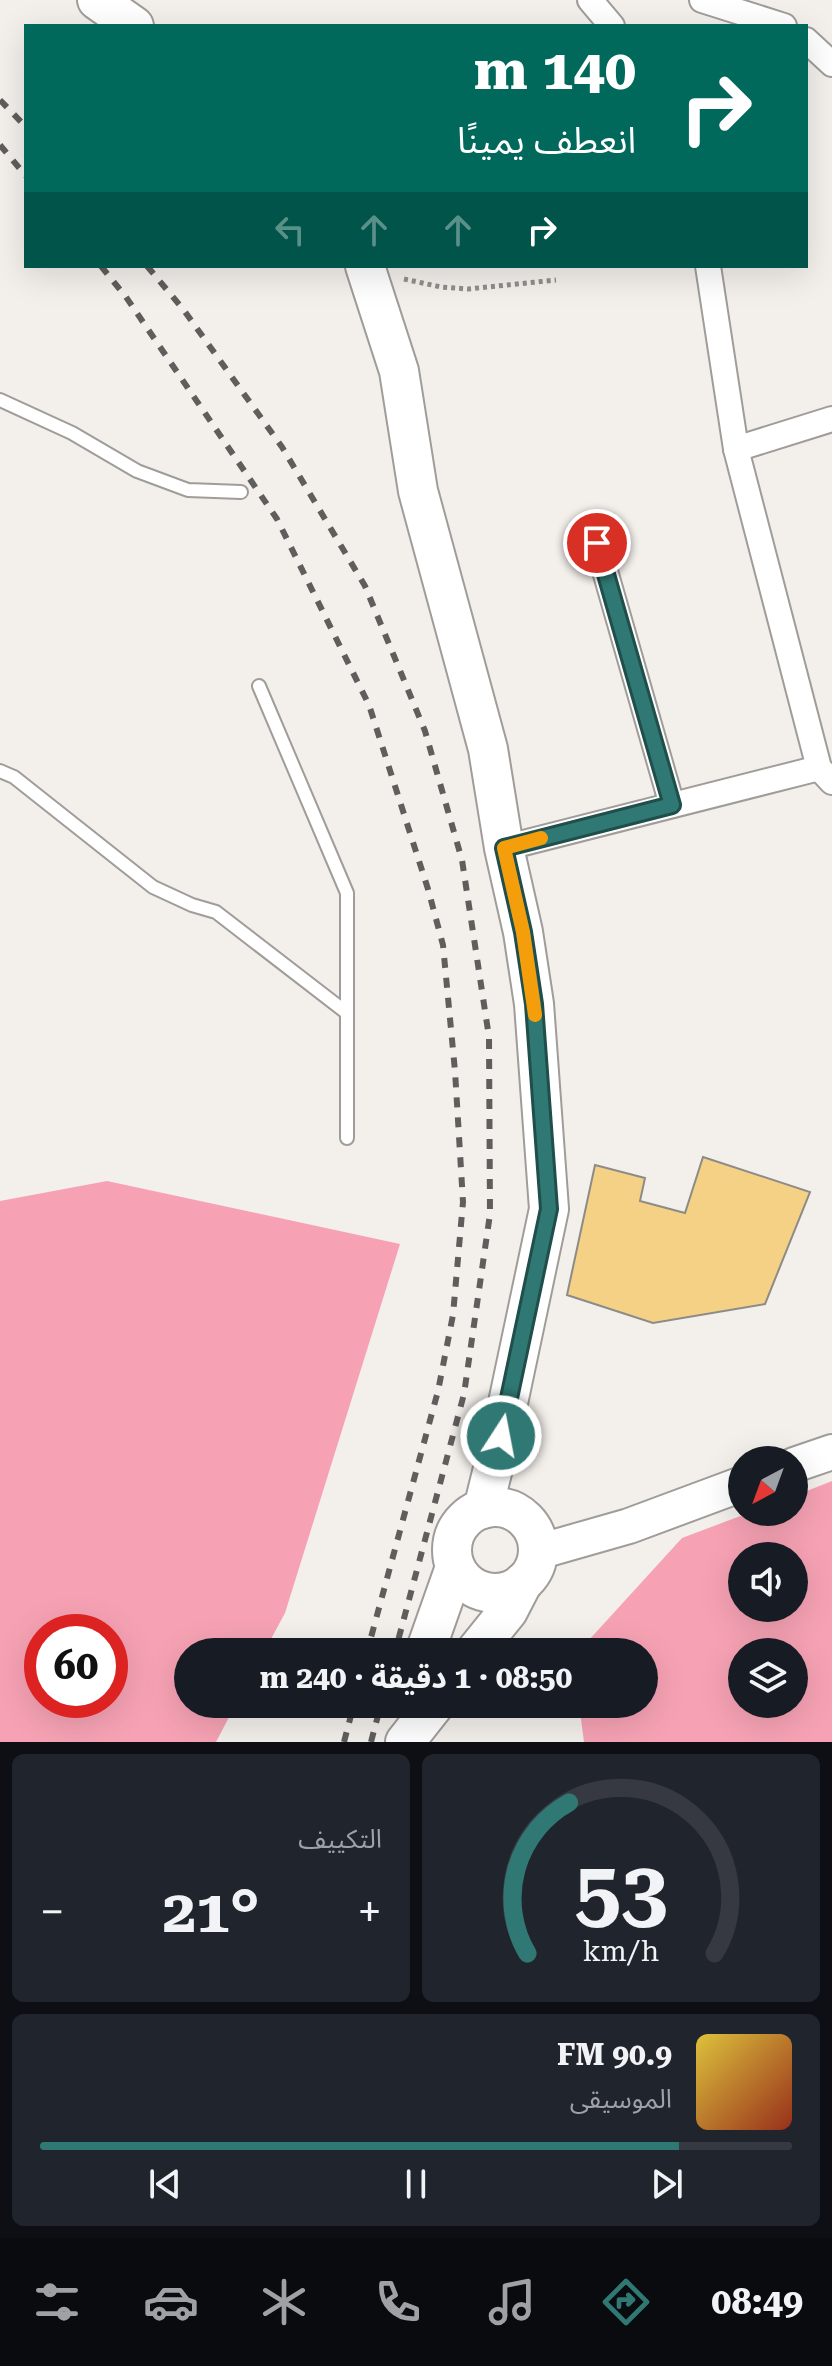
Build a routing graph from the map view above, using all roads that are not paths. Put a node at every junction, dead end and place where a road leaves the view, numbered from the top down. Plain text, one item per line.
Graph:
1 (99, 0) edge
2 (590, 0) edge
3 (702, 0) edge
4 (131, 24) edge
5 (610, 24) edge
6 (778, 24) edge
7 (808, 42) edge
8 (832, 64) edge
9 (366, 268) edge
10 (708, 268) edge
11 (0, 400) edge
12 (832, 419) edge
13 (736, 449) junction
14 (241, 492) dead end
15 (597, 543) dead end
16 (259, 686) dead end
17 (0, 771) edge
18 (826, 775) edge
19 (672, 805) junction
20 (504, 848) junction
21 (347, 1013) junction
22 (347, 1138) dead end
23 (832, 1452) edge
24 (808, 1460) edge
25 (728, 1489) edge
26 (483, 1509) junction
27 (455, 1567) junction
28 (530, 1567) junction
29 (430, 1638) edge
30 (486, 1638) edge
31 (408, 1718) edge
32 (424, 1718) edge
33 (404, 1742) edge

1 - 4 main road
2 - 5 street
3 - 6 street
7 - 8 street
9 - 20 main road
10 - 13 street
11 - 14 lane
12 - 13 street
13 - 18 street
15 - 19 street
16 - 21 lane
17 - 21 lane
18 - 19 street
19 - 20 street
20 - 26 main road
21 - 22 lane
23 - 24 street
25 - 28 street
26 - 27 main road
26 - 28 main road
27 - 28 main road
27 - 29 main road
28 - 30 main road
31 - 33 main road
32 - 33 main road

